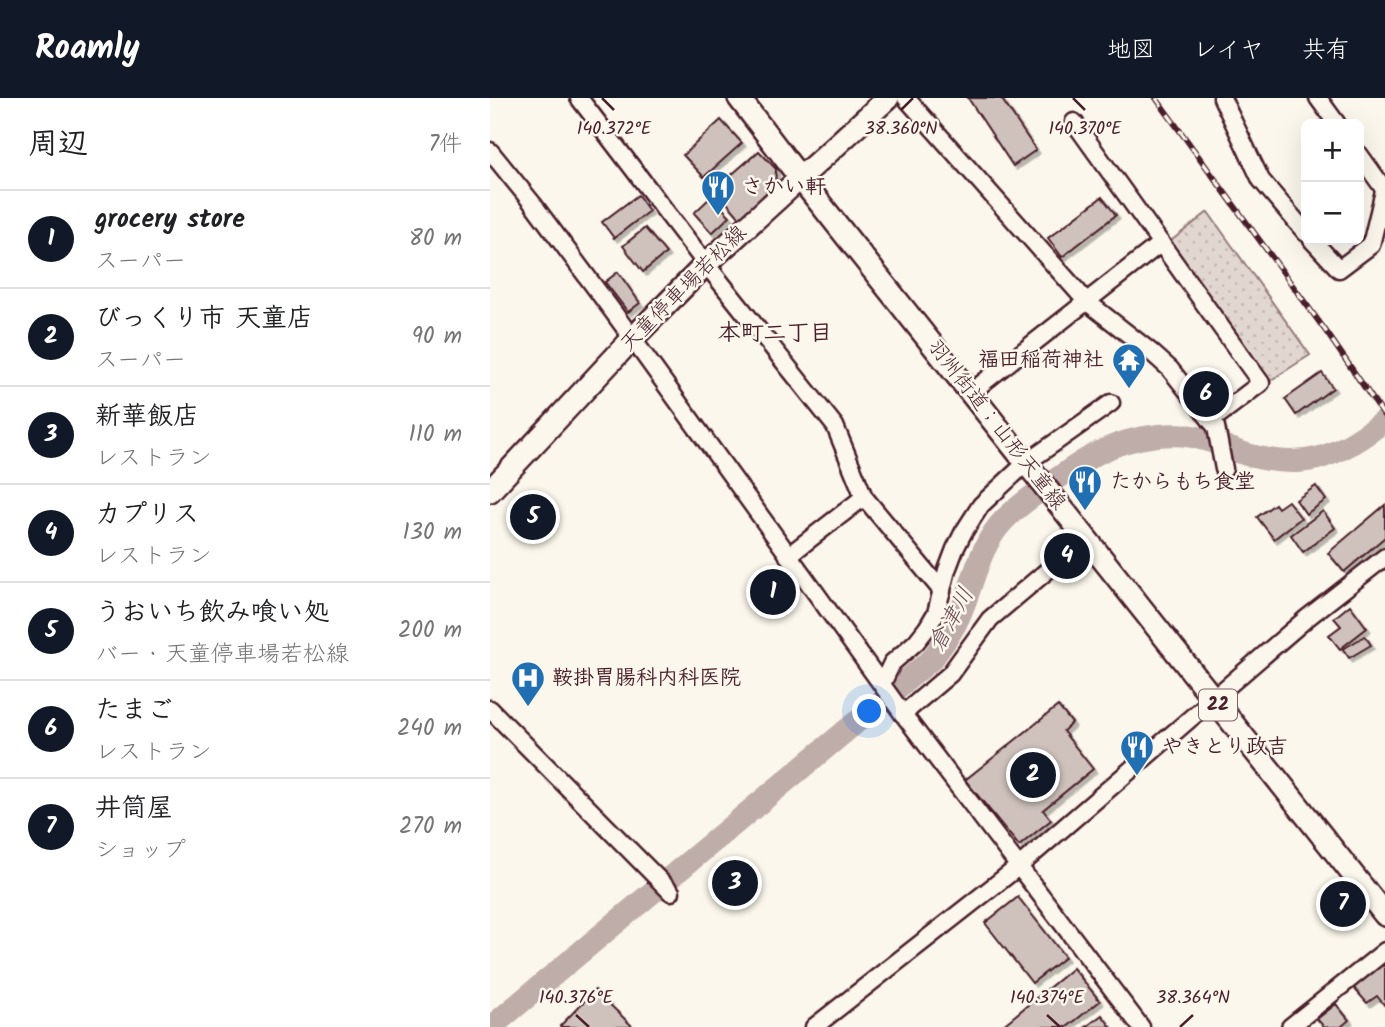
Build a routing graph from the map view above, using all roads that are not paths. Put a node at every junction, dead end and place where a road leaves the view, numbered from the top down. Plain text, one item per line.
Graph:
1 (579, 98) edge
2 (739, 98) edge
3 (888, 98) edge
4 (906, 98) edge
5 (1222, 98) edge
6 (1318, 98) edge
7 (1333, 119) edge
8 (1074, 122) dead end
9 (490, 151) edge
10 (1364, 161) edge
11 (800, 178) junction
12 (1385, 188) edge
13 (1301, 227) edge
14 (1161, 243) junction
15 (1317, 245) edge
16 (706, 264) junction
17 (1086, 301) junction
18 (632, 339) junction
19 (970, 393) junction
20 (1111, 403) dead end
21 (1214, 424) junction
22 (1028, 466) junction
23 (1224, 469) dead end
24 (490, 491) edge
25 (864, 496) junction
26 (1086, 538) junction
27 (788, 556) junction
28 (1385, 557) edge
29 (942, 591) junction
30 (882, 684) junction
31 (1213, 699) junction
32 (490, 709) edge
33 (903, 715) junction
34 (1018, 867) junction
35 (671, 892) dead end
36 (1385, 915) edge
37 (1385, 951) edge
38 (814, 1027) edge
39 (1141, 1027) edge
40 (1290, 1027) edge

1 - 16 street
2 - 11 main road, 羽州街道；山形天童線 / 22
3 - 11 main road, 天童停車場若松線
4 - 17 street
5 - 13 street
6 - 7 street
8 - 14 street
9 - 18 street
10 - 12 street
11 - 16 main road, 天童停車場若松線
11 - 19 main road, 羽州街道；山形天童線 / 22
12 - 15 street
14 - 17 street
14 - 21 street
16 - 18 main road, 天童停車場若松線
16 - 25 street
17 - 19 street
17 - 21 street
18 - 24 main road, 天童停車場若松線
18 - 27 street
19 - 22 main road, 羽州街道；山形天童線 / 22
20 - 22 street
21 - 23 street
22 - 26 main road, 羽州街道；山形天童線 / 22
22 - 29 street
25 - 27 street
25 - 29 street
26 - 31 main road, 羽州街道；山形天童線 / 22
26 - 33 street
27 - 30 street
28 - 31 street
29 - 30 street
30 - 33 street
31 - 34 street
31 - 36 main road, 羽州街道；山形天童線 / 22
32 - 35 street
33 - 34 street
34 - 38 street
34 - 39 street
37 - 40 street

